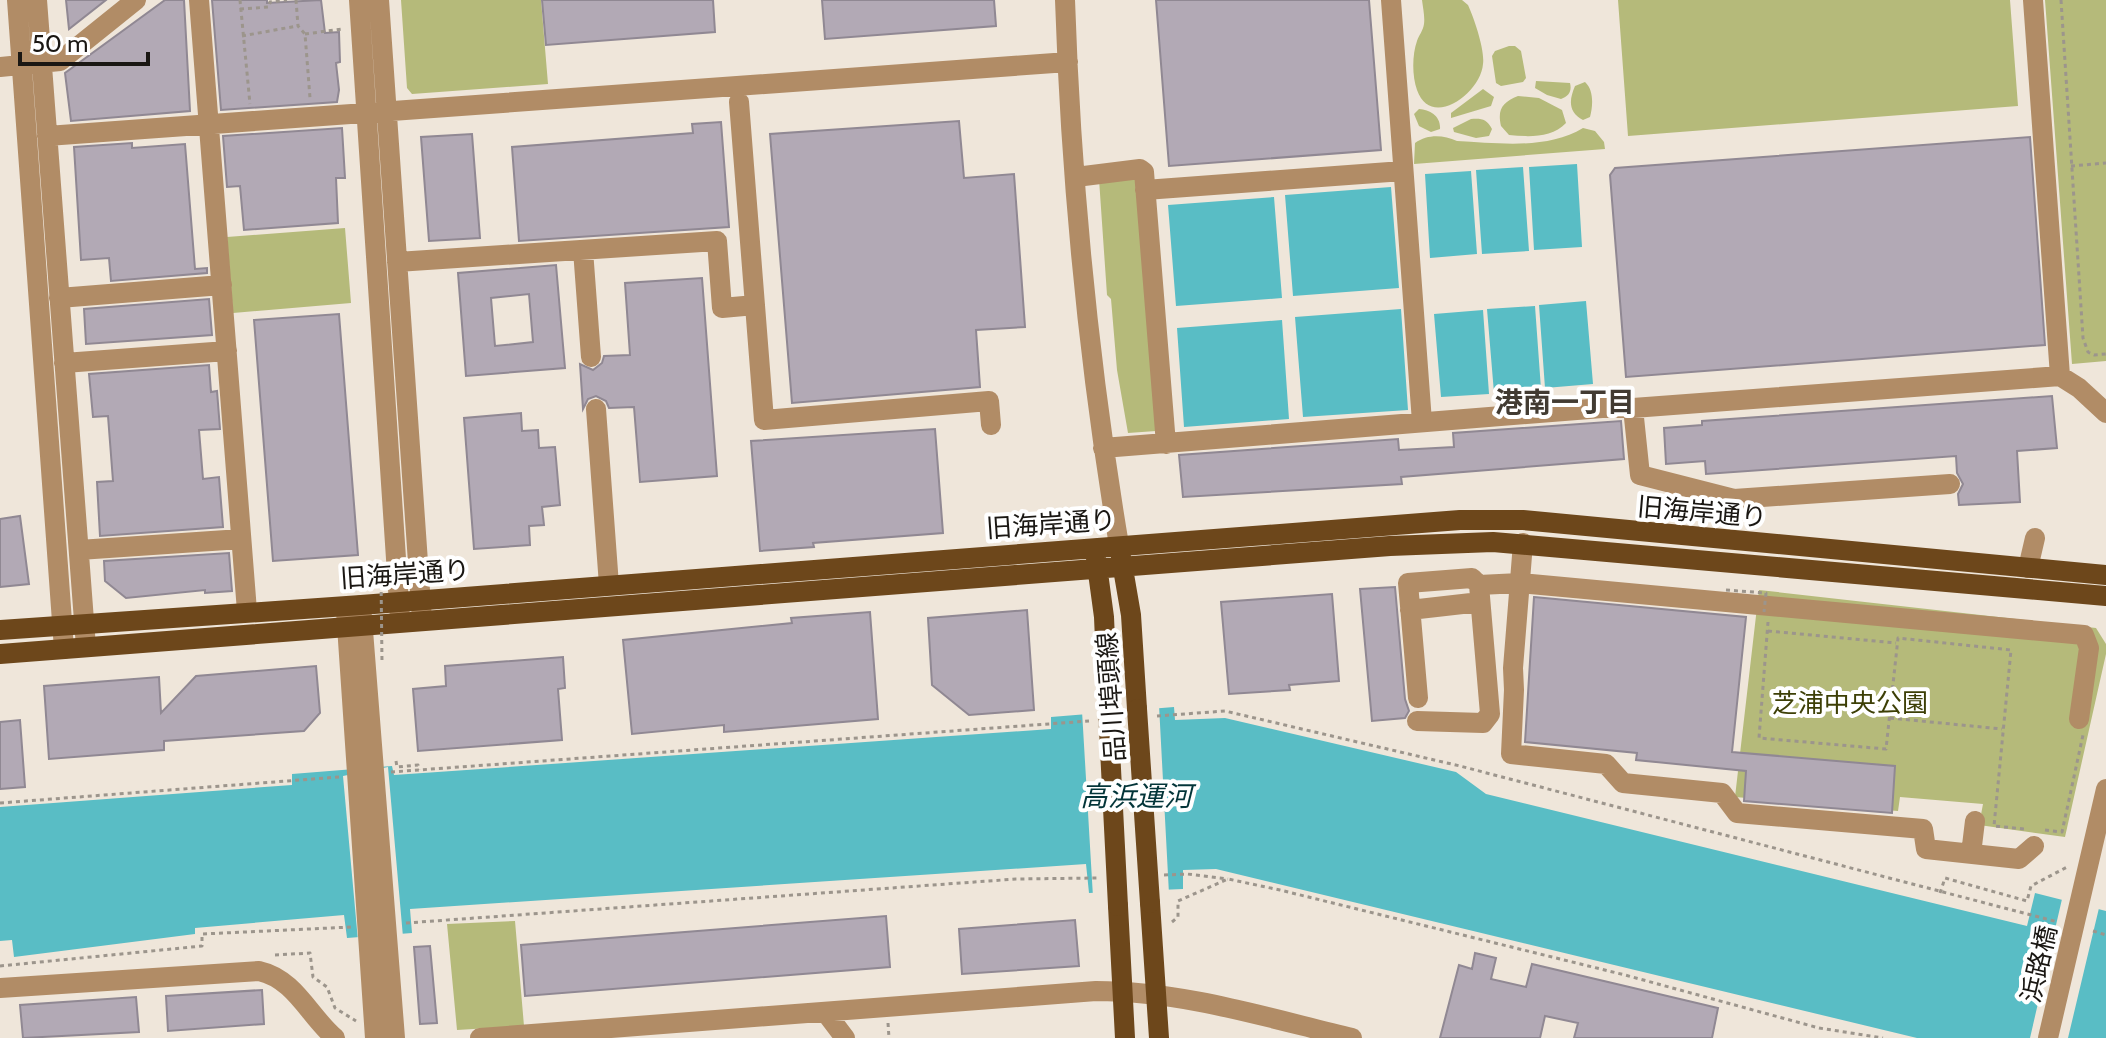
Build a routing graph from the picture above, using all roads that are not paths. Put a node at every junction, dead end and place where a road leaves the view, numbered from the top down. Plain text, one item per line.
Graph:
1 (17, 0) edge
2 (37, 0) edge
3 (136, 0) edge
4 (199, 0) edge
5 (359, 0) edge
6 (379, 0) edge
7 (1065, 0) edge
8 (1391, 0) edge
9 (2033, 0) edge
10 (1068, 62) junction
11 (31, 64) junction
12 (0, 67) edge
13 (739, 102) dead end
14 (378, 113) junction
15 (209, 126) junction
16 (47, 136) junction
17 (1403, 171) junction
18 (1076, 177) junction
19 (1145, 190) junction
20 (583, 250) junction
21 (397, 262) junction
22 (222, 285) junction
23 (59, 298) junction
24 (755, 305) junction
25 (227, 351) junction
26 (591, 357) dead end
27 (64, 363) junction
28 (2060, 376) junction
29 (1633, 408) junction
30 (596, 409) dead end
31 (2106, 413) edge
32 (1422, 422) junction
33 (991, 425) dead end
34 (1166, 444) junction
35 (1103, 448) junction
36 (1950, 484) dead end
37 (2035, 538) dead end
38 (241, 539) junction
39 (1523, 543) junction
40 (1119, 545) junction
41 (1094, 547) junction
42 (79, 550) junction
43 (1124, 568) junction
44 (2028, 568) junction
45 (1098, 570) junction
46 (2106, 575) edge
47 (1520, 583) junction
48 (609, 585) junction
49 (1480, 593) junction
50 (2106, 596) edge
51 (422, 610) junction
52 (247, 611) junction
53 (400, 612) junction
54 (354, 615) junction
55 (84, 623) junction
56 (62, 625) junction
57 (0, 630) edge
58 (86, 647) junction
59 (64, 649) junction
60 (0, 654) edge
61 (1418, 698) dead end
62 (1417, 721) dead end
63 (2081, 725) road end
64 (2106, 789) edge
65 (1975, 821) dead end
66 (2034, 846) dead end
67 (1971, 854) junction
68 (379, 953) junction
69 (0, 988) edge
70 (1122, 991) junction
71 (1156, 994) junction
72 (826, 1013) junction
73 (709, 1030) edge
74 (664, 1031) edge
75 (335, 1038) edge
76 (375, 1038) edge
77 (395, 1038) edge
78 (480, 1038) edge
79 (845, 1038) edge
80 (1125, 1038) edge
81 (1159, 1038) edge
82 (1352, 1038) edge
83 (2048, 1038) edge

1 - 11 street
2 - 11 street
3 - 11 street
4 - 15 street
5 - 14 street
6 - 14 street
7 - 10 street
8 - 17 street
9 - 28 street
10 - 14 street
10 - 18 street
11 - 12 street
11 - 16 street
11 - 56 street
13 - 24 street
14 - 15 street
14 - 21 street
14 - 53 street
15 - 16 street
15 - 22 street
16 - 23 street
17 - 19 street
17 - 32 street
18 - 19 street
18 - 35 street
19 - 34 street
20 - 21 street
20 - 24 street
20 - 26 street
21 - 51 street
22 - 23 street
22 - 25 street
23 - 27 street
24 - 33 street
25 - 27 street
25 - 38 street
27 - 42 street
28 - 29 street
28 - 31 street
29 - 32 street
29 - 36 street
30 - 48 street
32 - 34 street
34 - 35 street
35 - 40 street
37 - 44 street
38 - 42 street
38 - 52 street
39 - 43 main road, 旧海岸通り
39 - 47 street
39 - 50 main road, 旧海岸通り
40 - 41 main road, 旧海岸通り
40 - 43 main road, 品川埠頭線
40 - 44 main road, 旧海岸通り
41 - 45 main road, 品川埠頭線
41 - 48 main road, 旧海岸通り
42 - 55 street
43 - 45 main road, 旧海岸通り
43 - 71 main road, 品川埠頭線, bridge
44 - 46 main road, 旧海岸通り
45 - 51 main road, 旧海岸通り
45 - 70 main road, 品川埠頭線, bridge
47 - 49 street
47 - 63 street
47 - 67 street
48 - 51 main road, 旧海岸通り
49 - 61 street
49 - 62 street
51 - 53 main road, 旧海岸通り
52 - 54 main road, 旧海岸通り
52 - 55 main road, 旧海岸通り
53 - 54 main road, 旧海岸通り
54 - 58 main road, 旧海岸通り
54 - 68 street
55 - 56 main road, 旧海岸通り
55 - 58 street
56 - 57 main road, 旧海岸通り
56 - 59 street
58 - 59 main road, 旧海岸通り
59 - 60 main road, 旧海岸通り
64 - 83 street, 浜路橋
65 - 67 street
66 - 67 street
68 - 76 street
68 - 77 street
69 - 75 street
70 - 71 street
70 - 72 street
70 - 80 main road, 品川埠頭線
71 - 81 main road, 品川埠頭線
71 - 82 street
72 - 73 street
72 - 79 street
73 - 74 street
74 - 78 street

